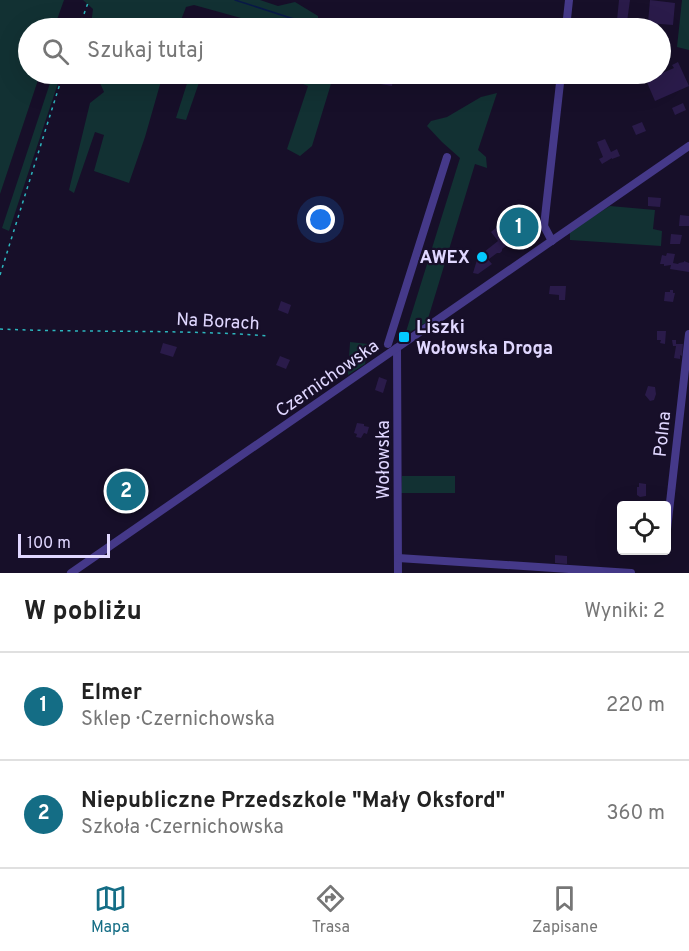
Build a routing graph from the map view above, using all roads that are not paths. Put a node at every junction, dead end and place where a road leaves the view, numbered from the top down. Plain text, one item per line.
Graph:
1 (569, 0) edge
2 (567, 18) edge
3 (560, 84) edge
4 (689, 146) edge
5 (447, 156) dead end
6 (552, 241) junction
7 (689, 334) edge
8 (388, 344) dead end
9 (397, 348) junction
10 (670, 501) edge
11 (398, 558) junction
12 (71, 573) edge
13 (398, 573) edge
14 (631, 573) edge

1 - 2 street
3 - 6 street
4 - 6 street, Czernichowska
5 - 8 street
6 - 9 street, Czernichowska
7 - 10 street, Polna
9 - 11 street, Wołowska
9 - 12 street, Czernichowska
11 - 13 street, Wołowska
11 - 14 street

